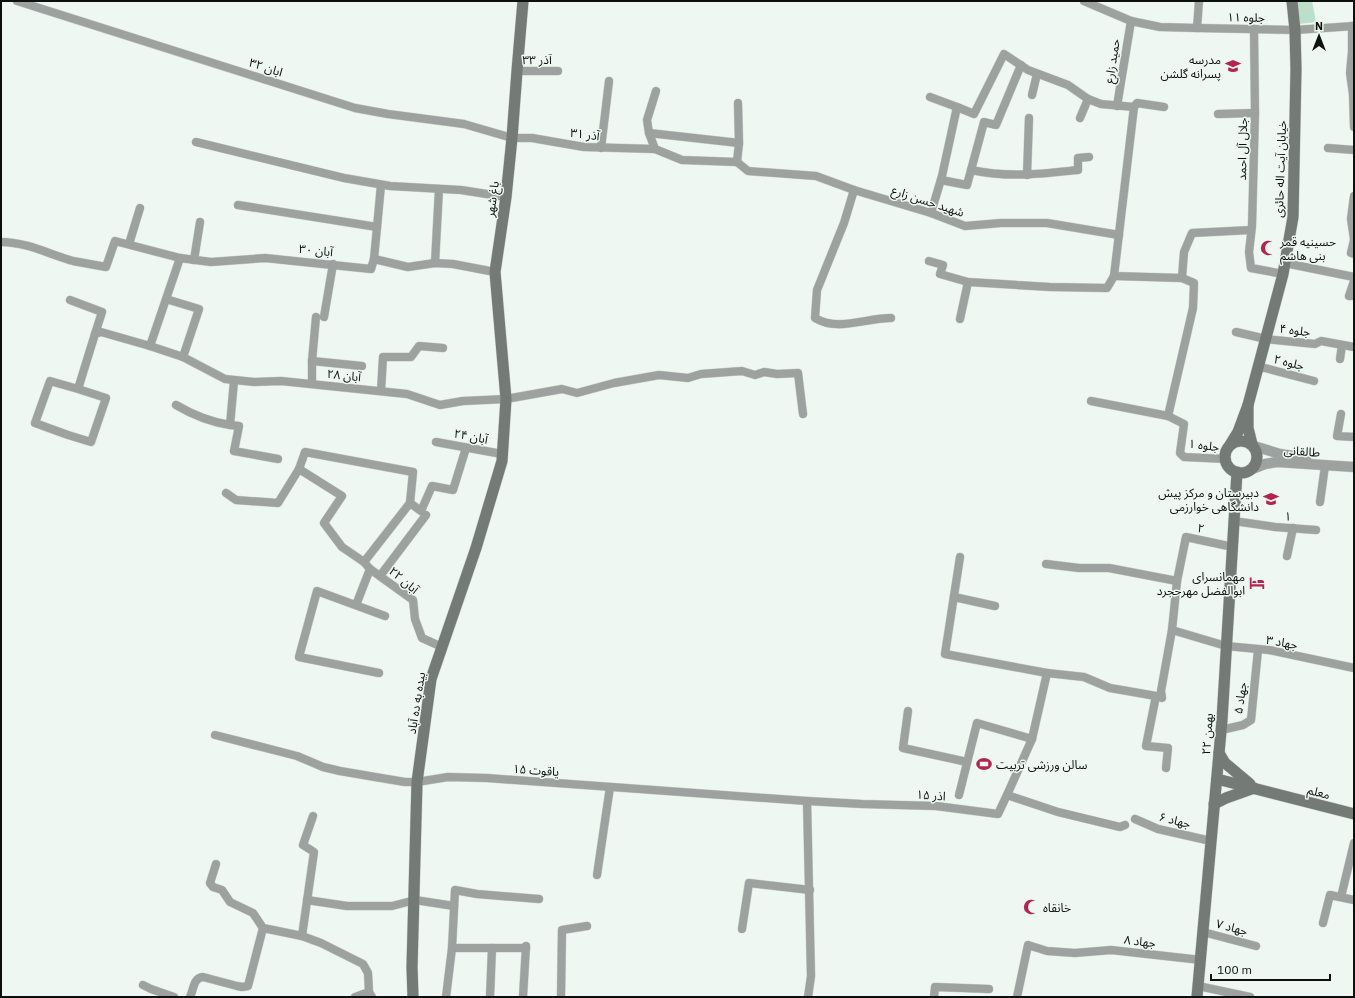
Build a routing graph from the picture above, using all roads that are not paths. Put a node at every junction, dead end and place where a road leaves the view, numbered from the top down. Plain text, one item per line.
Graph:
1 (17, 1) edge
2 (523, 1) edge
3 (1084, 1) edge
4 (1199, 1) edge
5 (1292, 1) edge
6 (1131, 21) junction
7 (1353, 26) edge
8 (1197, 28) junction
9 (1254, 30) junction
10 (1294, 30) junction
11 (1021, 65) junction
12 (516, 71) junction
13 (558, 71) dead end
14 (1038, 74) junction
15 (609, 81) dead end
16 (656, 91) dead end
17 (1032, 95) dead end
18 (930, 98) dead end
19 (1088, 98) junction
20 (738, 103) dead end
21 (1117, 106) junction
22 (957, 107) junction
23 (1134, 107) junction
24 (1164, 107) dead end
25 (1353, 108) edge
26 (1255, 113) junction
27 (1218, 114) dead end
28 (1029, 118) dead end
29 (1080, 118) dead end
30 (1354, 127) edge
31 (649, 133) junction
32 (512, 138) junction
33 (196, 142) dead end
34 (739, 144) junction
35 (601, 148) junction
36 (1328, 148) dead end
37 (655, 149) junction
38 (1354, 150) edge
39 (1089, 157) dead end
40 (736, 162) junction
41 (971, 170) junction
42 (1027, 175) junction
43 (941, 180) junction
44 (381, 185) junction
45 (439, 189) junction
46 (854, 190) junction
47 (1354, 196) edge
48 (506, 197) junction
49 (238, 205) dead end
50 (140, 208) dead end
51 (1353, 208) edge
52 (931, 213) junction
53 (200, 222) dead end
54 (377, 227) junction
55 (1252, 230) junction
56 (1119, 235) junction
57 (1354, 239) edge
58 (1, 242) edge
59 (129, 244) junction
60 (1354, 254) edge
61 (180, 258) junction
62 (374, 259) junction
63 (194, 260) junction
64 (929, 261) dead end
65 (435, 263) junction
66 (333, 264) junction
67 (1284, 268) junction
68 (495, 272) junction
69 (1114, 276) junction
70 (1354, 277) edge
71 (1182, 278) junction
72 (1354, 281) edge
73 (968, 282) junction
74 (1354, 290) edge
75 (166, 299) junction
76 (70, 300) dead end
77 (890, 318) dead end
78 (960, 319) dead end
79 (1236, 332) dead end
80 (95, 334) junction
81 (1266, 339) junction
82 (1342, 345) junction
83 (150, 346) junction
84 (1354, 347) edge
85 (443, 348) dead end
86 (183, 357) junction
87 (1340, 359) dead end
88 (312, 361) junction
89 (362, 366) dead end
90 (1257, 368) junction
91 (234, 381) junction
92 (1314, 381) dead end
93 (312, 384) junction
94 (78, 389) junction
95 (381, 391) junction
96 (506, 399) junction
97 (1091, 401) dead end
98 (176, 405) dead end
99 (1248, 405) junction
100 (803, 414) dead end
101 (1341, 414) dead end
102 (1168, 416) junction
103 (230, 425) junction
104 (1354, 437) edge
105 (436, 442) dead end
106 (1230, 445) junction
107 (1253, 445) junction
108 (466, 448) junction
109 (502, 454) junction
110 (278, 459) dead end
111 (1226, 460) junction
112 (1354, 462) edge
113 (1325, 466) junction
114 (1354, 468) edge
115 (300, 469) junction
116 (1250, 470) junction
117 (1237, 472) junction
118 (226, 493) dead end
119 (1320, 502) dead end
120 (410, 503) junction
121 (426, 515) dead end
122 (1234, 521) junction
123 (1293, 528) junction
124 (1316, 530) dead end
125 (1233, 547) junction
126 (1288, 556) dead end
127 (960, 557) dead end
128 (364, 562) junction
129 (1046, 564) dead end
130 (370, 569) junction
131 (380, 576) junction
132 (1177, 581) junction
133 (954, 597) junction
134 (356, 605) junction
135 (995, 606) dead end
136 (385, 616) dead end
137 (1172, 630) junction
138 (1226, 646) junction
139 (442, 647) junction
140 (1258, 650) junction
141 (1354, 668) edge
142 (379, 673) dead end
143 (1047, 673) junction
144 (1156, 696) junction
145 (908, 711) dead end
146 (1221, 730) junction
147 (215, 735) dead end
148 (1032, 739) junction
149 (1219, 753) junction
150 (967, 762) junction
151 (1166, 768) dead end
152 (1217, 776) junction
153 (417, 782) junction
154 (1252, 786) junction
155 (610, 787) junction
156 (959, 795) dead end
157 (1007, 795) junction
158 (807, 801) junction
159 (862, 804) joint
160 (1214, 804) junction
161 (1354, 814) edge
162 (313, 816) dead end
163 (1135, 819) dead end
164 (1125, 824) dead end
165 (1211, 841) junction
166 (1354, 843) edge
167 (216, 864) dead end
168 (597, 875) dead end
169 (810, 890) junction
170 (1341, 897) junction
171 (539, 899) dead end
172 (307, 900) junction
173 (414, 900) junction
174 (1354, 900) edge
175 (454, 906) junction
176 (1323, 923) dead end
177 (587, 926) dead end
178 (263, 928) junction
179 (742, 929) dead end
180 (1203, 932) junction
181 (302, 936) junction
182 (1256, 946) dead end
183 (452, 948) junction
184 (492, 948) junction
185 (1201, 960) junction
186 (143, 984) dead end
187 (989, 989) dead end
188 (1198, 991) edge
189 (371, 994) edge
190 (174, 997) edge
191 (190, 997) edge
192 (355, 997) edge
193 (413, 997) edge
194 (446, 997) edge
195 (490, 997) edge
196 (523, 997) edge
197 (561, 997) edge
198 (808, 997) edge
199 (934, 997) edge
200 (1017, 997) edge
201 (1250, 997) edge

1 - 32 street, ابان ۳۲
2 - 12 main road, باغ شهر
3 - 6 street
4 - 8 street
5 - 10 main road, خیابان آیت اله حائری
6 - 8 street
6 - 21 street, حمید زارع
7 - 10 street, جلوه ۱۱
7 - 25 street
8 - 9 street, جلوه ۱۱
9 - 10 street, جلوه ۱۱
9 - 26 street, جلال آل احمد
10 - 67 main road, خیابان آیت اله حائری
11 - 14 street
11 - 22 street
11 - 41 street
12 - 13 street, آذر ۳۳
12 - 32 main road, باغ شهر
14 - 17 street
14 - 19 street
15 - 35 street
16 - 31 street
18 - 22 street
19 - 21 street
19 - 29 street
20 - 34 street
21 - 23 street
22 - 43 street
23 - 24 street
23 - 56 street
25 - 30 street
26 - 27 street
26 - 55 street, جلال آل احمد
28 - 42 street
31 - 34 street
31 - 37 street
32 - 35 street, آذر ۳۱
32 - 48 main road, باغ شهر
33 - 44 street
34 - 40 street
35 - 37 street, آذر ۳۱
36 - 38 street
37 - 40 street
39 - 42 street
40 - 46 street, شهید حسن زارع
41 - 42 street
41 - 43 street
43 - 52 street
44 - 45 street
44 - 54 street
45 - 48 street
45 - 65 street
46 - 52 street, شهید حسن زارع
46 - 77 street
47 - 51 street
48 - 68 main road, باغ شهر
49 - 54 street
50 - 59 street
51 - 57 street
52 - 56 street, شهید حسن زارع
53 - 63 street
54 - 62 street
55 - 67 street, جلال آل احمد
55 - 71 street
56 - 69 street
57 - 60 street
58 - 59 street
59 - 61 street, آبان ۳۰
61 - 63 street, آبان ۳۰
61 - 75 street
62 - 65 street
62 - 66 street, آبان ۳۰
63 - 66 street, آبان ۳۰
64 - 73 street
65 - 68 street
66 - 88 street
67 - 70 street
67 - 81 main road, خیابان آیت اله حائری
68 - 96 main road, باغ شهر
69 - 71 street
69 - 73 street
71 - 102 street
72 - 74 street
73 - 78 street
75 - 83 street
75 - 86 street
76 - 80 street
79 - 81 street, جلوه ۴
80 - 83 street, آبان ۲۸
80 - 94 street
81 - 82 street, جلوه ۴
81 - 90 main road, خیابان آیت اله حائری
82 - 84 street, جلوه ۴
82 - 87 street
83 - 86 street, آبان ۲۸
85 - 95 street
86 - 91 street, آبان ۲۸
88 - 89 street
88 - 93 street
90 - 92 street, جلوه ۲
90 - 99 main road, خیابان آیت اله حائری
91 - 93 street, آبان ۲۸
91 - 103 street
93 - 95 street, آبان ۲۸
94 - 94 street
95 - 96 street, آبان ۲۸
96 - 100 street, آبان ۲۸
96 - 109 main road, بیده به ده آباد
97 - 102 street
98 - 103 street
99 - 106 main road
99 - 107 main road
101 - 104 street
102 - 111 street, جلوه ۱
103 - 110 street
105 - 108 street, آبان ۲۴
106 - 107 main road
106 - 111 main road
107 - 112 street, طالقانی
107 - 116 main road
108 - 109 street, آبان ۲۴
108 - 120 street
109 - 139 main road, بیده به ده آباد
111 - 117 main road
113 - 114 street, طالقانی
113 - 116 street, طالقانی
113 - 119 street
115 - 118 street
115 - 120 street
115 - 128 street
116 - 117 main road
117 - 122 main road, ۲۲ بهمن
120 - 128 street
121 - 131 street
122 - 123 street, ۱
122 - 125 main road, ۲۲ بهمن
123 - 124 street, ۱
123 - 126 street
125 - 132 street, ۲
125 - 138 main road, ۲۲ بهمن
127 - 133 street
128 - 130 street, آبان ۲۲
129 - 132 street
130 - 131 street, آبان ۲۲
130 - 134 street
131 - 139 street, آبان ۲۲
132 - 137 street
133 - 135 street
133 - 143 street
134 - 136 street
134 - 142 street
137 - 138 street, جهاد ۳
137 - 144 street
138 - 140 street, جهاد ۳
138 - 146 main road, ۲۲ بهمن
139 - 153 main road, بیده به ده آباد
140 - 141 street, جهاد ۳
140 - 146 street, جهاد ۵
143 - 144 street
143 - 148 street
144 - 151 street
145 - 150 street
146 - 149 main road, ۲۲ بهمن
147 - 153 street, یاقوت ۱۵
148 - 150 street
148 - 157 street
149 - 152 main road, ۲۲ بهمن
149 - 154 main road
150 - 156 street
152 - 154 main road, معلم
152 - 160 main road, ۲۲ بهمن
153 - 155 street, یاقوت ۱۵
153 - 173 main road, بیده به ده آباد
154 - 160 main road
154 - 161 main road, معلم
155 - 158 street, یاقوت ۱۵
155 - 168 street
157 - 159 street, اذر ۱۵
157 - 164 street
158 - 159 street, یاقوت ۱۵
158 - 169 street
160 - 165 main road, ۲۲ بهمن
162 - 172 street
163 - 165 street, جهاد ۶
165 - 180 main road, ۲۲ بهمن
166 - 170 street
167 - 178 street
169 - 179 street
169 - 198 street
170 - 174 street
170 - 176 street
171 - 175 street
172 - 173 street
172 - 181 street
173 - 175 street
173 - 193 main road, بیده به ده آباد
175 - 183 street
177 - 197 street
178 - 181 street
178 - 191 street
180 - 182 street, جهاد ۷
180 - 185 main road, ۲۲ بهمن
181 - 189 street
183 - 184 street
183 - 194 street
184 - 195 street
184 - 196 street
185 - 188 main road, ۲۲ بهمن
185 - 200 street, جهاد ۸
186 - 190 street
187 - 199 street
188 - 201 street
189 - 192 street

